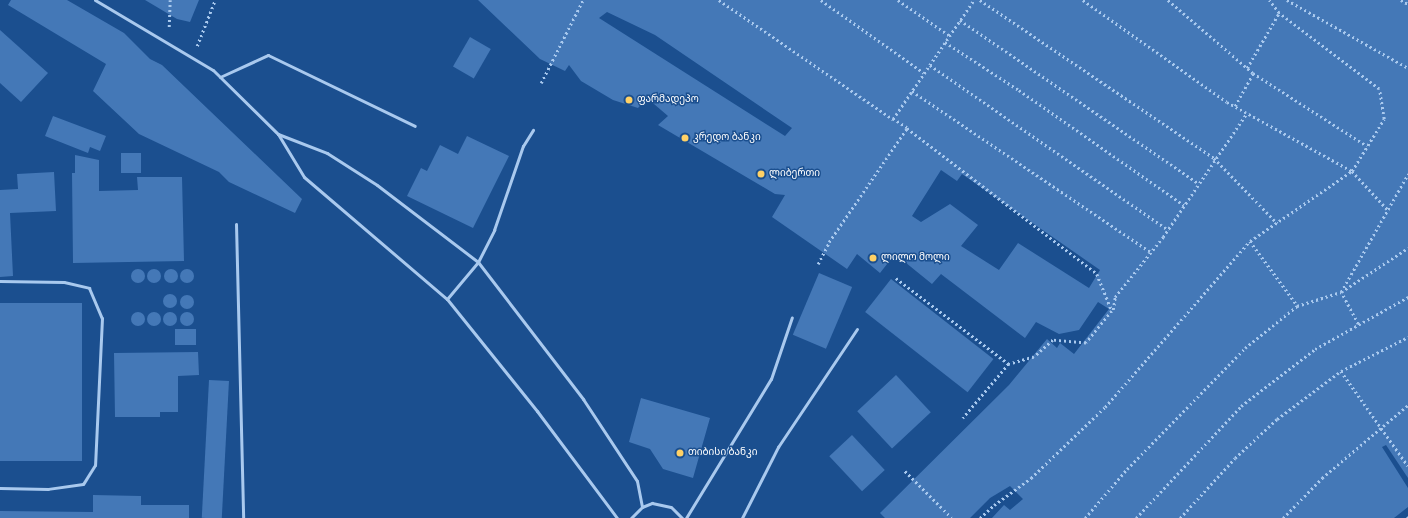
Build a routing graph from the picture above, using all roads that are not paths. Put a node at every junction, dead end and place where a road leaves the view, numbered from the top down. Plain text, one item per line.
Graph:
1 (95, 0) edge
2 (220, 77) junction
3 (415, 126) dead end
4 (533, 130) dead end
5 (278, 134) junction
6 (236, 224) dead end
7 (478, 262) junction
8 (0, 281) edge
9 (447, 299) junction
10 (792, 317) dead end
11 (857, 329) dead end
12 (0, 488) edge
13 (642, 507) junction
14 (243, 518) edge
15 (617, 518) edge
16 (631, 518) edge
17 (682, 518) edge
18 (686, 518) edge
19 (742, 518) edge

1 - 2 lane
2 - 3 lane
2 - 5 lane
4 - 7 lane
5 - 7 lane
5 - 9 lane
6 - 14 lane
7 - 9 lane
7 - 13 lane
8 - 12 lane
9 - 15 lane
10 - 18 lane
11 - 19 lane
13 - 16 lane
13 - 17 lane

